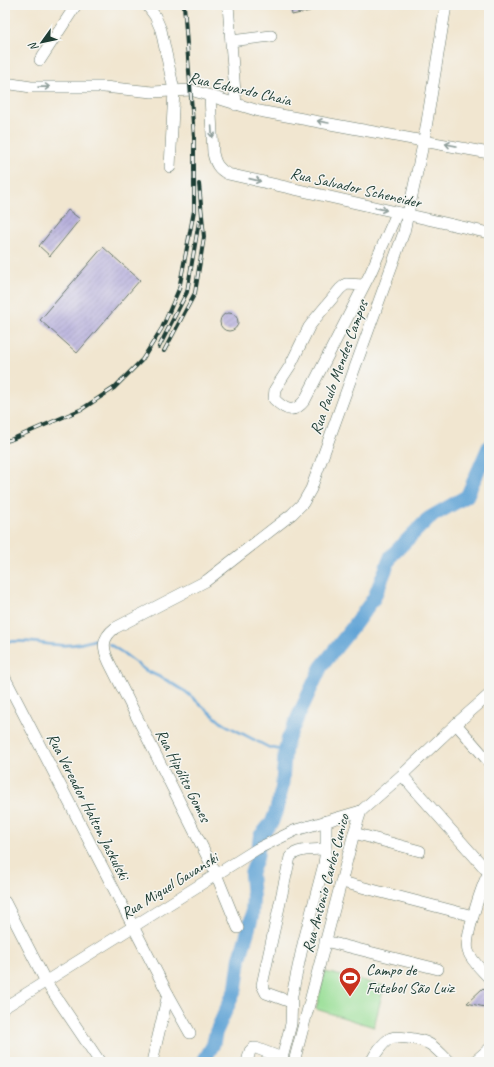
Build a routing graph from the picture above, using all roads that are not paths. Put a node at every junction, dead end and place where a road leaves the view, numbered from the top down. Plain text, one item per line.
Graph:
1 (76, 5) edge
2 (147, 5) edge
3 (228, 5) edge
4 (446, 5) edge
5 (271, 36) dead end
6 (231, 41) junction
7 (40, 60) dead end
8 (5, 83) edge
9 (174, 90) junction
10 (210, 96) junction
11 (236, 104) junction
12 (424, 140) junction
13 (489, 153) edge
14 (170, 166) dead end
15 (403, 214) junction
16 (489, 233) edge
17 (364, 285) junction
18 (105, 641) joint
19 (5, 678) edge
20 (489, 695) edge
21 (456, 724) junction
22 (489, 762) edge
23 (402, 775) junction
24 (361, 811) junction
25 (326, 821) junction
26 (354, 833) junction
27 (326, 848) junction
28 (420, 851) dead end
29 (489, 873) edge
30 (216, 874) junction
31 (342, 882) junction
32 (5, 902) edge
33 (473, 916) junction
34 (133, 926) junction
35 (238, 928) dead end
36 (325, 941) junction
37 (438, 968) dead end
38 (489, 978) edge
39 (46, 982) junction
40 (168, 994) junction
41 (291, 1002) junction
42 (5, 1008) edge
43 (190, 1033) dead end
44 (489, 1049) edge
45 (281, 1060) edge
46 (100, 1062) edge
47 (152, 1062) edge
48 (248, 1062) edge
49 (294, 1062) edge
50 (371, 1062) edge
51 (449, 1062) edge
52 (474, 1062) edge

1 - 7 street
2 - 9 street
3 - 6 street
4 - 12 street, Rua Paulo Mendes Campos
5 - 6 street
6 - 11 street
8 -> 9 street, Rua Eduardo Chaia
9 - 10 street, Rua Eduardo Chaia
9 - 14 street
10 - 11 street, Rua Eduardo Chaia
10 -> 15 street, Rua Salvador Scheneider
12 -> 11 street, Rua Eduardo Chaia
13 -> 12 street, Rua Eduardo Chaia
12 - 15 street, Rua Paulo Mendes Campos
15 - 16 street, Rua Salvador Scheneider
15 - 17 street
15 - 18 street, Rua Paulo Mendes Campos
17 - 17 street
18 - 30 street, Rua Hipólito Gomes
19 - 34 street, Rua Vereador Halton Jaskulski
20 - 21 street, Rua Antonio Carlos Cunico
21 - 22 street
21 - 23 street, Rua Antonio Carlos Cunico
23 - 24 street, Rua Antonio Carlos Cunico
23 - 29 street
24 - 25 street, Rua Miguel Gavanski
24 - 26 street, Rua Antonio Carlos Cunico
25 - 27 street
25 - 30 street, Rua Miguel Gavanski
26 - 28 street
26 - 31 street, Rua Antonio Carlos Cunico
27 - 41 street
27 - 41 street
29 - 33 street
30 - 34 street, Rua Miguel Gavanski
30 - 35 street, Rua Hipólito Gomes
31 - 33 street
31 - 36 street, Rua Antonio Carlos Cunico
32 - 39 street
33 - 38 street
34 - 39 street, Rua Miguel Gavanski
34 - 40 street, Rua Vereador Halton Jaskulski
36 - 37 street
36 - 49 street, Rua Antonio Carlos Cunico
39 - 42 street, Rua Miguel Gavanski
39 - 46 street
40 - 43 street, Rua Vereador Halton Jaskulski
40 - 47 street
41 - 45 street
44 - 52 street
45 - 48 street
50 - 51 street

